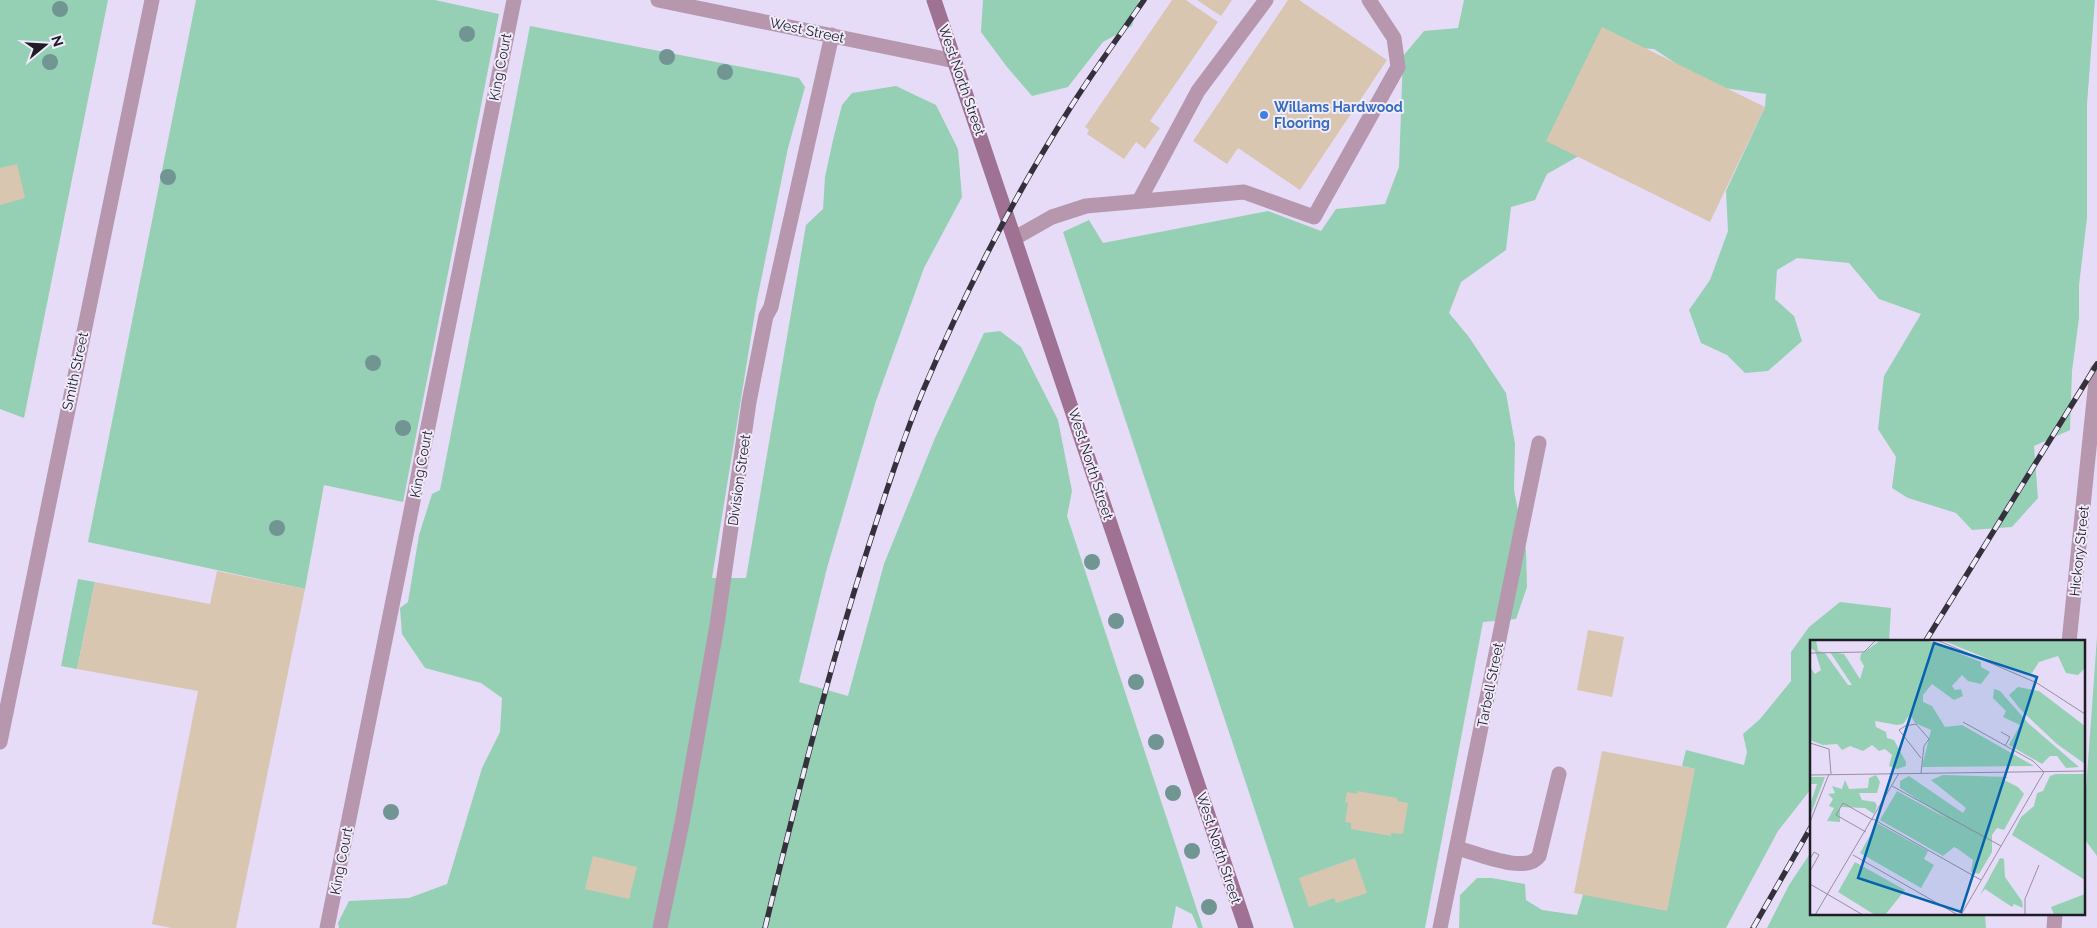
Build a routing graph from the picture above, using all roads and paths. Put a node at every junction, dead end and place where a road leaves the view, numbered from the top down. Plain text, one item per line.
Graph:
1 (152, 0) edge
2 (514, 0) edge
3 (658, 0) edge
4 (934, 0) edge
5 (1266, 0) edge
6 (1369, 0) edge
7 (832, 35) junction
8 (955, 61) junction
9 (1138, 201) junction
10 (1016, 238) junction
11 (2097, 371) edge
12 (1539, 443) dead end
13 (2068, 640) edge
14 (0, 742) edge
15 (1559, 774) dead end
16 (1457, 848) junction
17 (327, 928) edge
18 (660, 928) edge
19 (1246, 928) edge
20 (1440, 928) edge

1 - 14 street, Smith Street
2 - 17 street, King Court
3 - 7 street, West Street
4 - 8 street, West North Street
5 - 9 street
6 - 9 street
7 - 8 street, West Street
7 - 18 street, Division Street
8 - 10 street, West North Street
9 - 10 street
10 - 19 street, West North Street
11 - 13 street, Hickory Street
12 - 16 street, Tarbell Street
15 - 16 street
16 - 20 street, Tarbell Street

